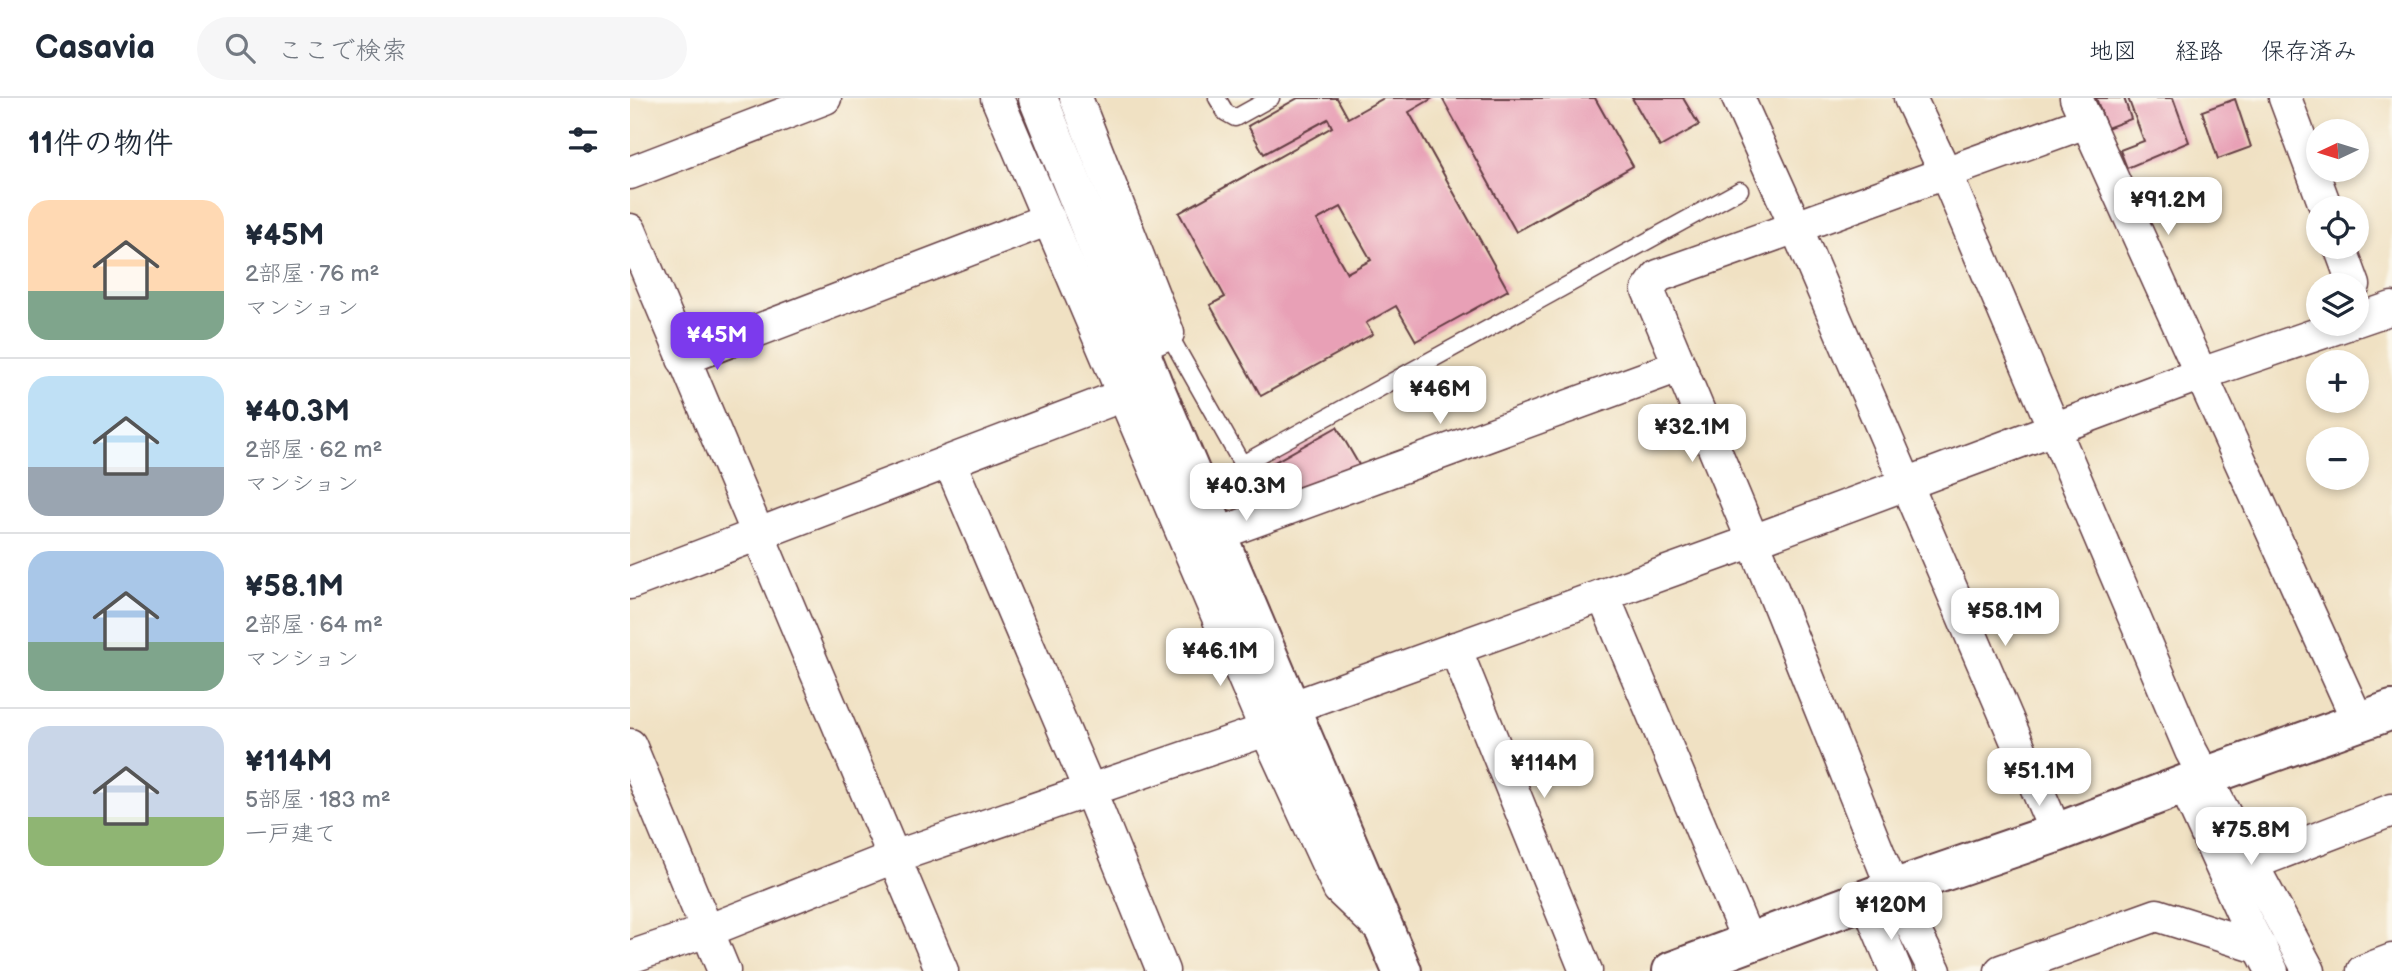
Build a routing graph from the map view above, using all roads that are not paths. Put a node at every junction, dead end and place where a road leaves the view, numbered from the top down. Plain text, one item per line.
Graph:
1 (825, 98) edge
2 (997, 98) edge
3 (1038, 98) edge
4 (1076, 98) edge
5 (1217, 98) edge
6 (1271, 98) edge
7 (1738, 98) edge
8 (1910, 98) edge
9 (2285, 98) edge
10 (2081, 110) edge
11 (1945, 172) junction
12 (630, 173) edge
13 (1740, 190) dead end
14 (2322, 196) edge
15 (1049, 219) junction
16 (1796, 228) junction
17 (630, 230) edge
18 (2306, 334) edge
19 (1153, 340) junction
20 (684, 359) junction
21 (1679, 366) junction
22 (2201, 374) junction
23 (1138, 390) junction
24 (2055, 428) junction
25 (950, 463) junction
26 (1907, 482) junction
27 (758, 533) junction
28 (1218, 534) junction
29 (1753, 541) junction
30 (630, 583) edge
31 (1603, 594) junction
32 (1455, 648) junction
33 (2375, 715) edge
34 (1278, 719) junction
35 (630, 745) edge
36 (2194, 781) junction
37 (1090, 791) junction
38 (2392, 810) edge
39 (2056, 833) junction
40 (894, 857) junction
41 (2251, 864) junction
42 (1879, 894) junction
43 (707, 931) junction
44 (1749, 943) junction
45 (630, 957) edge
46 (2267, 960) edge
47 (2392, 960) edge
48 (724, 971) edge
49 (942, 971) edge
50 (1163, 971) edge
51 (1402, 971) edge
52 (1586, 971) edge
53 (1672, 971) edge
54 (1896, 971) edge
55 (1935, 971) edge
56 (2001, 971) edge
57 (2309, 971) edge
58 (2363, 971) edge

1 - 12 street
2 - 15 street
3 - 19 street
4 - 19 street
5 - 6 lane
7 - 16 street
8 - 11 street
9 - 14 street
10 - 11 street
10 - 22 street
11 - 16 street
11 - 24 street
13 - 19 lane
15 - 20 street
15 - 23 street
16 - 21 street
16 - 26 street
17 - 20 street
18 - 22 street
19 - 23 street
20 - 27 street
21 - 28 street
21 - 29 street
22 - 24 street
22 - 33 street
23 - 25 street
23 - 28 street
23 - 34 street
24 - 26 street
24 - 36 street
25 - 27 street
25 - 37 street
26 - 29 street
26 - 39 street
27 - 30 street
27 - 40 street
28 - 34 street
29 - 31 street
29 - 42 street
31 - 32 street
31 - 44 street
32 - 34 street
32 - 52 street
33 - 36 street
34 - 37 street
34 - 51 street
35 - 43 street
36 - 39 street
36 - 41 street
36 - 46 street
37 - 40 street
37 - 50 street
38 - 41 street
39 - 42 street
40 - 43 street
40 - 49 street
41 - 57 street
42 - 44 street
42 - 54 street
42 - 55 street
43 - 45 street
43 - 48 street
44 - 53 street
46 - 56 street
47 - 58 street

